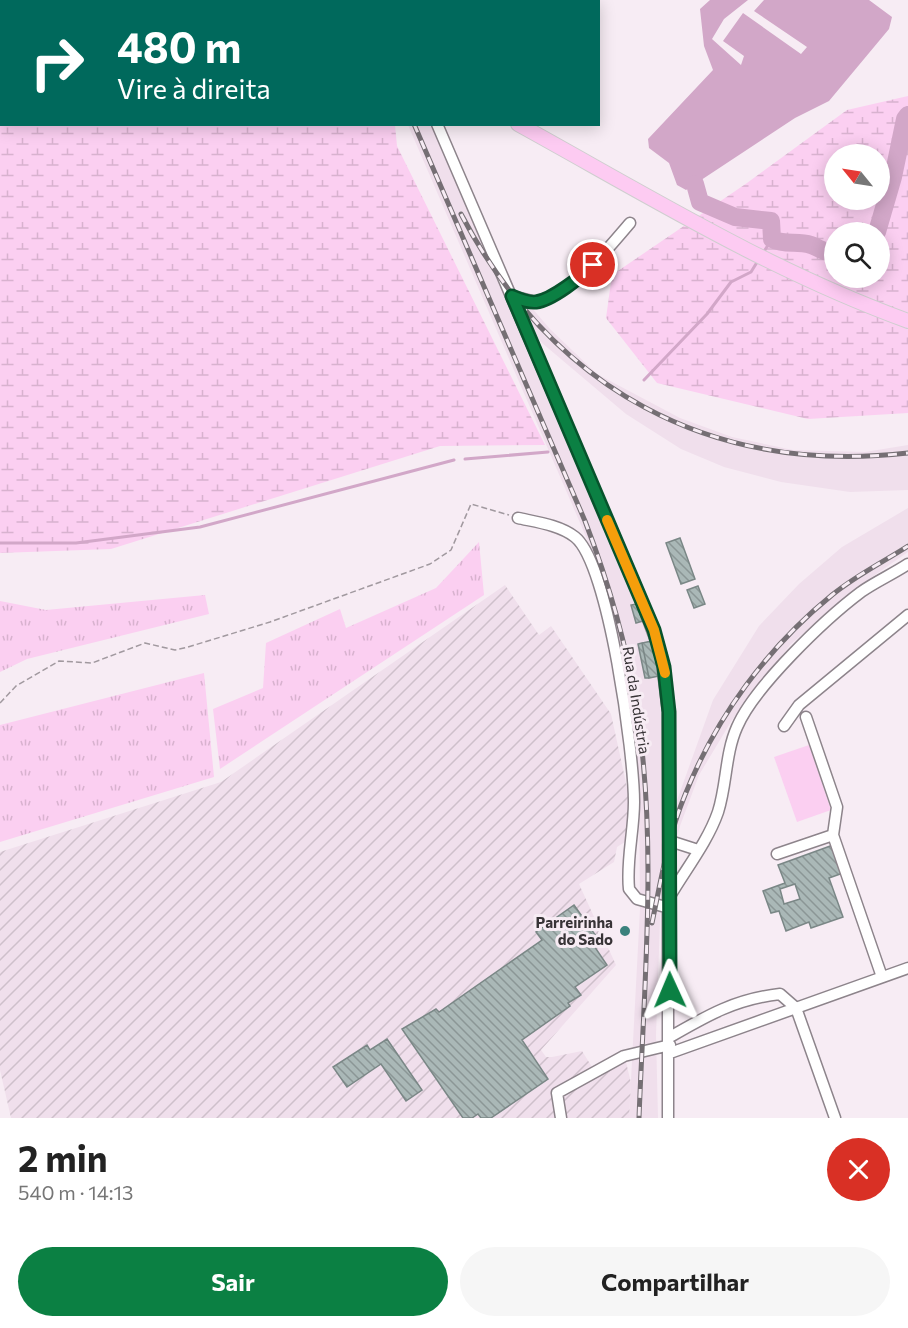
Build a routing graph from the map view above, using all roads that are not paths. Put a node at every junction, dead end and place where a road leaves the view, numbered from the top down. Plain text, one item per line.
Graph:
1 (438, 126) edge
2 (522, 126) edge
3 (630, 223) dead end
4 (512, 296) junction
5 (908, 321) edge
6 (518, 518) road end
7 (908, 564) edge
8 (908, 615) edge
9 (806, 717) dead end
10 (784, 726) dead end
11 (833, 835) junction
12 (670, 841) junction
13 (698, 850) junction
14 (777, 854) dead end
15 (669, 902) junction
16 (908, 968) edge
17 (882, 977) junction
18 (796, 1008) junction
19 (670, 1045) junction
20 (561, 1118) edge
21 (669, 1118) edge
22 (835, 1118) edge

1 - 4 street
2 - 5 main road
3 - 4 street
4 - 12 street
6 - 15 street, Rua da Indústria
7 - 13 street
8 - 10 street
9 - 11 street
11 - 14 street
11 - 17 street
12 - 13 street
12 - 15 street
13 - 15 street
15 - 19 street
16 - 17 street
17 - 18 street
18 - 19 street
18 - 19 street
18 - 22 street
19 - 20 street
19 - 21 street

